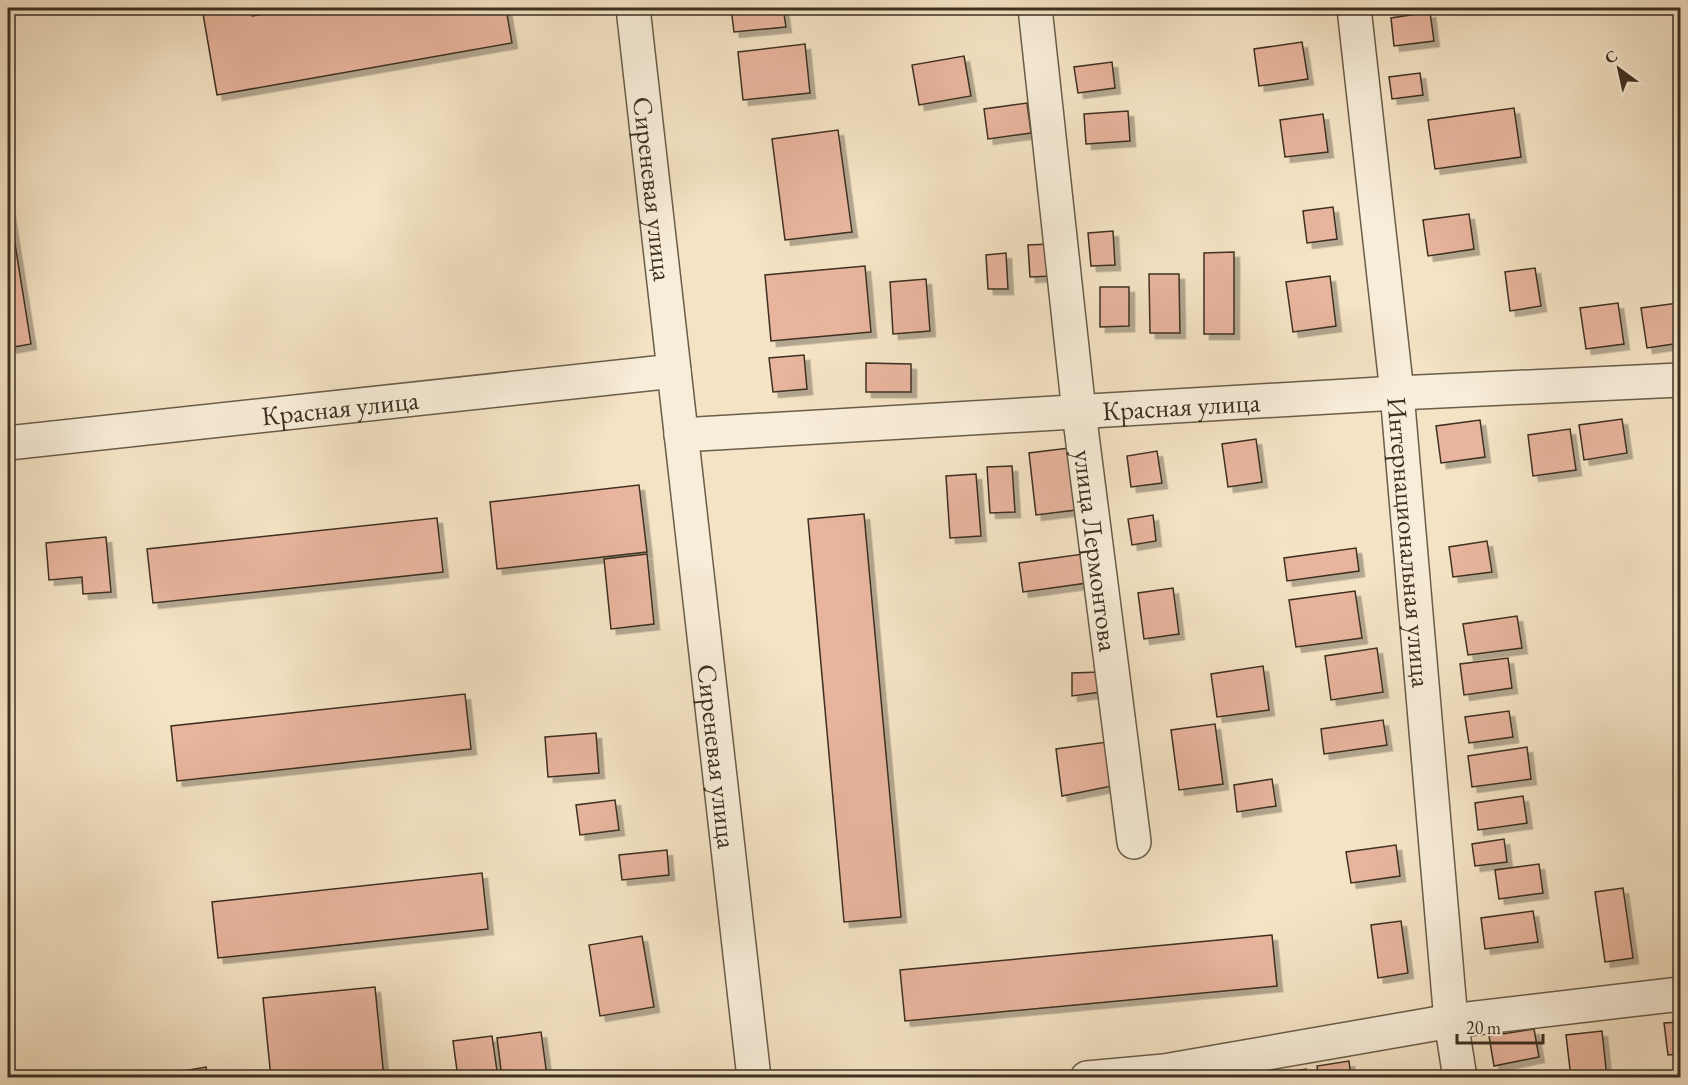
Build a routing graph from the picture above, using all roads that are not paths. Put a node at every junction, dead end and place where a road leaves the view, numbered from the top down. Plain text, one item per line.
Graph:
1 (633, 8) edge
2 (1035, 8) edge
3 (1354, 8) edge
4 (674, 370) junction
5 (1680, 380) edge
6 (1398, 393) junction
7 (1079, 412) junction
8 (681, 435) junction
9 (8, 443) edge
10 (1134, 842) dead end
11 (1680, 994) edge
12 (1451, 1021) junction
13 (1165, 1074) edge
14 (754, 1077) edge
15 (1087, 1077) edge
16 (1460, 1077) edge

1 - 4 street, Сиреневая улица
2 - 7 street, улица Лермонтова
3 - 6 street, Интернациональная улица
4 - 8 street, Сиреневая улица
4 - 9 street, Красная улица
5 - 6 street, Красная улица
6 - 7 street, Красная улица
6 - 12 street, Интернациональная улица
7 - 8 street, Красная улица
7 - 10 street, улица Лермонтова
8 - 14 street, Сиреневая улица
11 - 12 street
12 - 13 street
12 - 16 street, Интернациональная улица
13 - 15 street

